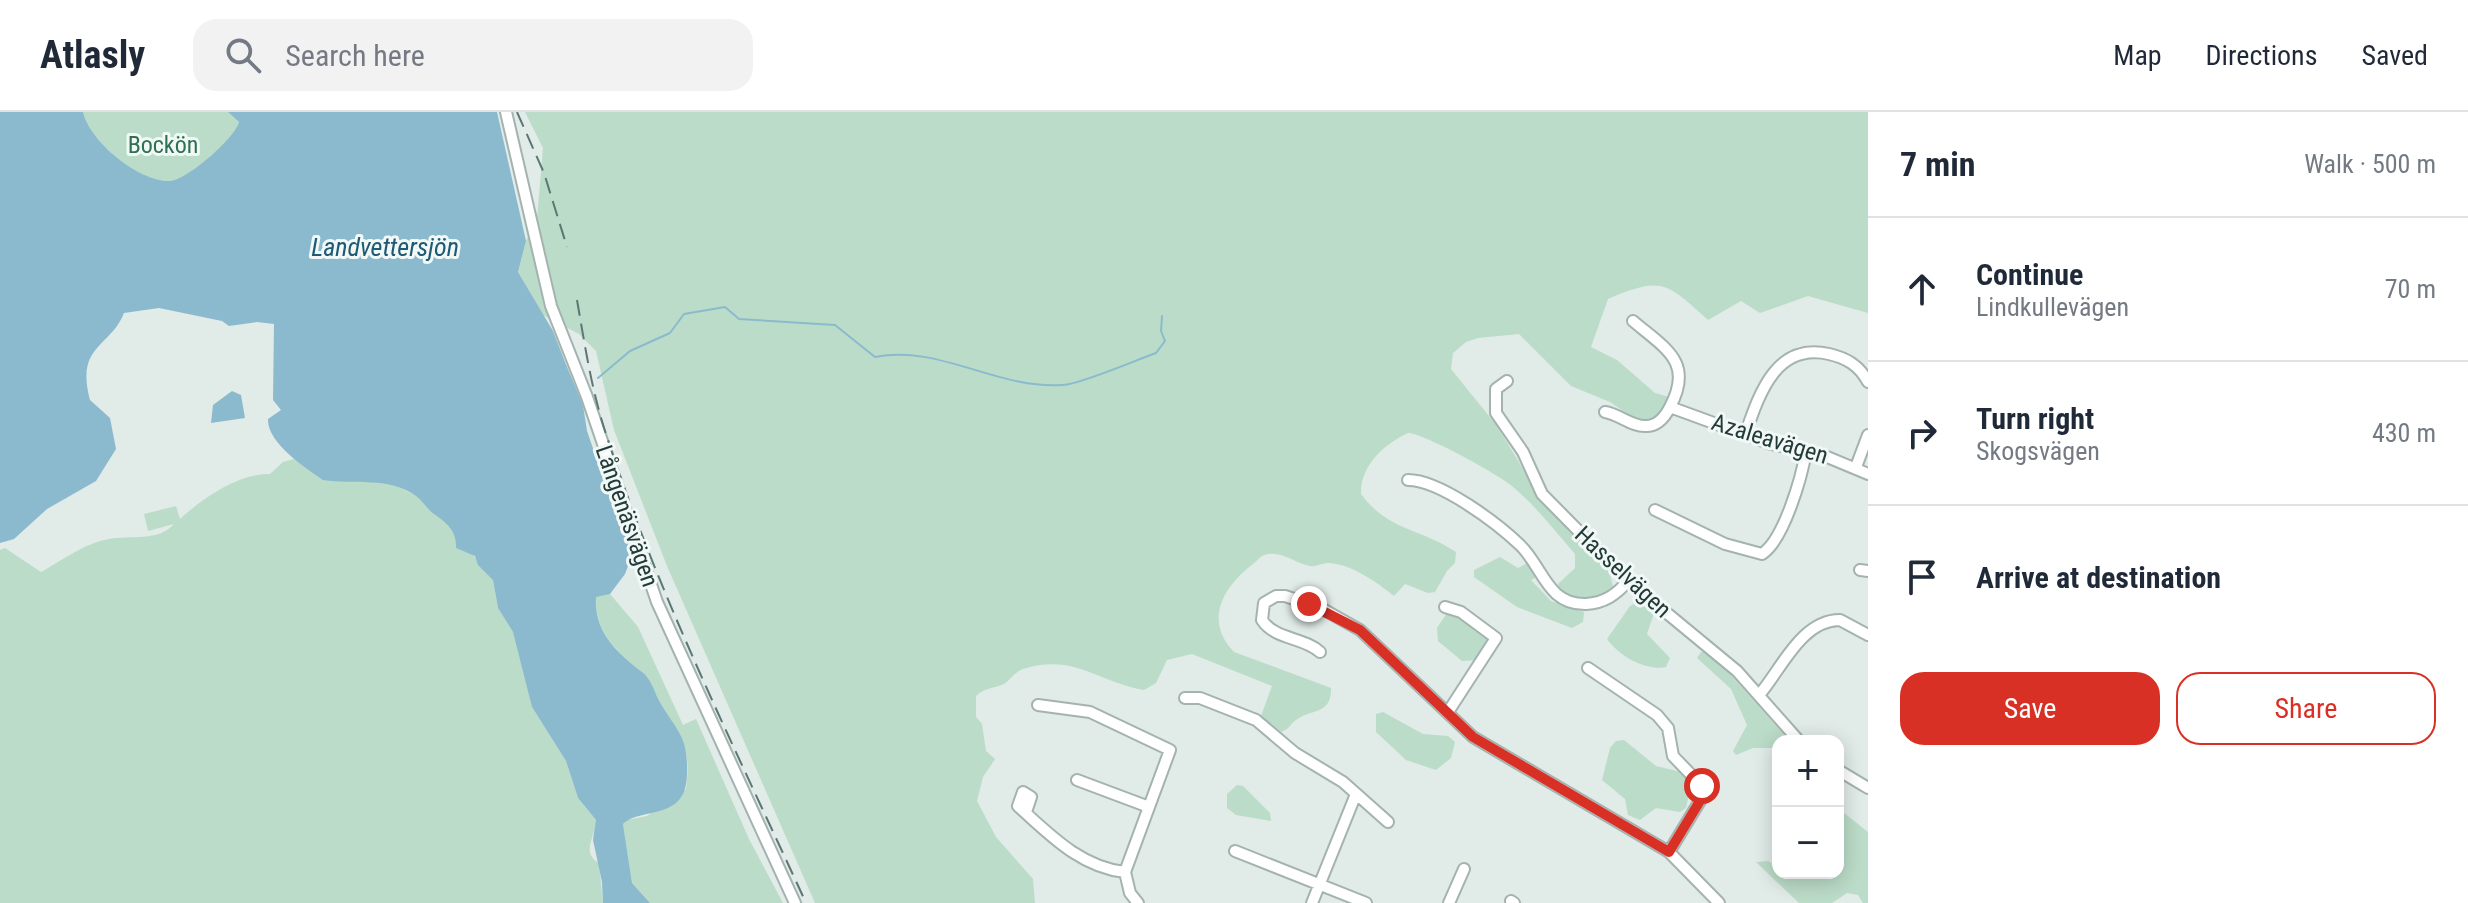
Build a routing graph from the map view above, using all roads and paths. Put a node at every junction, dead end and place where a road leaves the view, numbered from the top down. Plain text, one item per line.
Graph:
1 (506, 112) edge
2 (1633, 321) dead end
3 (1507, 381) dead end
4 (1868, 382) edge
5 (1670, 407) junction
6 (1605, 412) dead end
7 (1745, 435) junction
8 (1868, 435) edge
9 (1806, 451) junction
10 (1856, 467) junction
11 (1868, 474) edge
12 (1408, 480) dead end
13 (1655, 510) dead end
14 (1628, 581) junction
15 (1445, 607) dead end
16 (1868, 635) edge
17 (1320, 652) dead end
18 (1588, 668) dead end
19 (1759, 695) junction
20 (1185, 698) dead end
21 (1038, 705) dead end
22 (1448, 712) junction
23 (1794, 735) edge
24 (1844, 774) edge
25 (1077, 780) dead end
26 (1868, 788) edge
27 (1356, 794) junction
28 (1149, 807) junction
29 (1026, 812) dead end
30 (1388, 822) dead end
31 (1235, 851) dead end
32 (1669, 852) junction
33 (1464, 869) dead end
34 (1125, 872) junction
35 (1320, 884) junction
36 (795, 903) edge
37 (1138, 903) edge
38 (1312, 903) edge
39 (1366, 903) edge
40 (1449, 903) edge
41 (1719, 903) edge

1 - 36 street, Långenäsvägen
2 - 5 street
3 - 14 street, Hasselvägen
4 - 7 street
5 - 6 street
5 - 7 street, Azaleavägen
7 - 9 street, Azaleavägen
8 - 10 street
9 - 10 street, Azaleavägen
9 - 13 street
10 - 11 street, Azaleavägen
12 - 14 street
14 - 19 street, Hasselvägen
15 - 22 street
16 - 19 street
17 - 22 street
18 - 32 street
19 - 23 street, Hasselvägen
20 - 27 street
21 - 28 street
22 - 32 street
24 - 26 street
25 - 28 street
27 - 30 street
27 - 35 street
28 - 34 street
29 - 34 street
31 - 35 street
32 - 41 street
33 - 40 street
34 - 37 street
35 - 38 street
35 - 39 street

